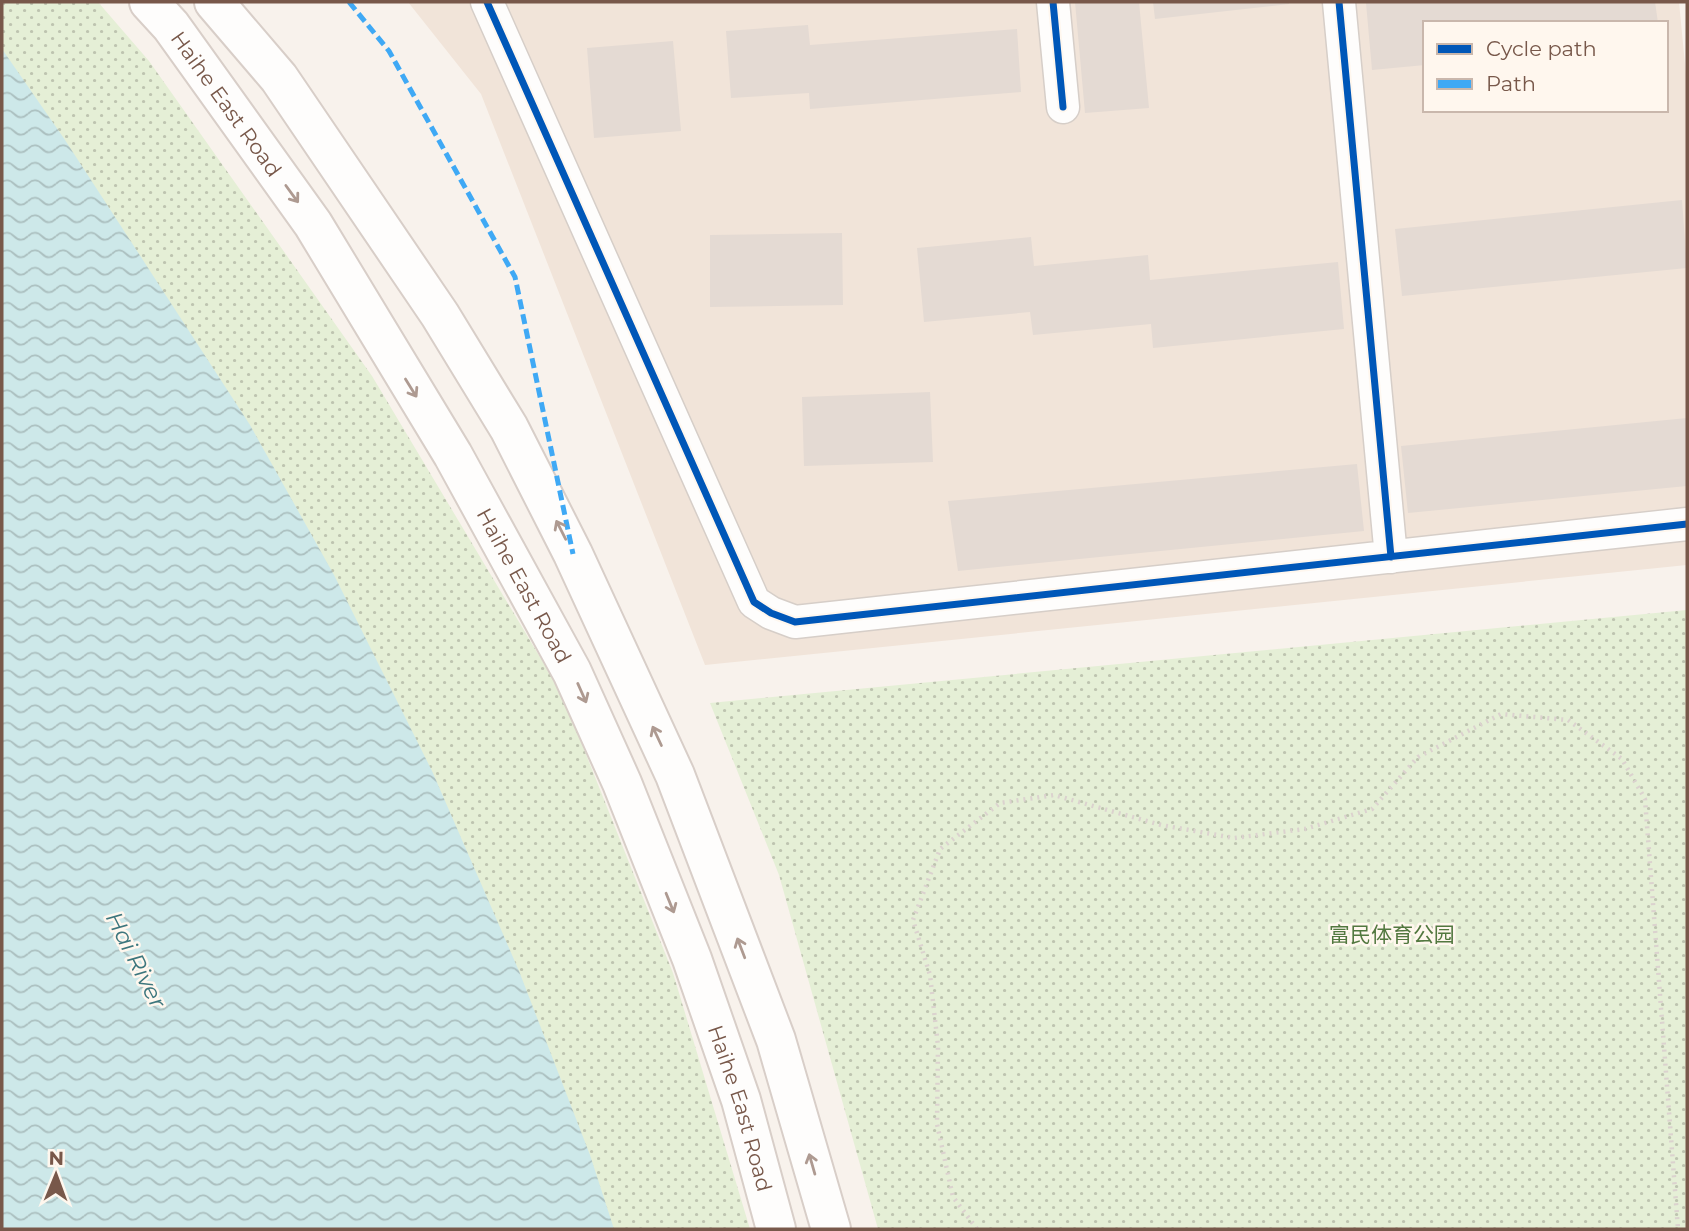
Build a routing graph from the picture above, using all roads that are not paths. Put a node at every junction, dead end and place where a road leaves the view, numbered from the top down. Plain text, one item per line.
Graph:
1 (149, 2) edge
2 (214, 2) edge
3 (487, 2) edge
4 (1053, 2) edge
5 (1339, 2) edge
6 (1063, 107) dead end
7 (1687, 524) edge
8 (1391, 557) junction
9 (776, 1229) edge
10 (831, 1229) edge

1 -> 9 main road, Haihe East Road
10 -> 2 main road
3 - 8 street
4 - 6 street
5 - 8 street
7 - 8 street

